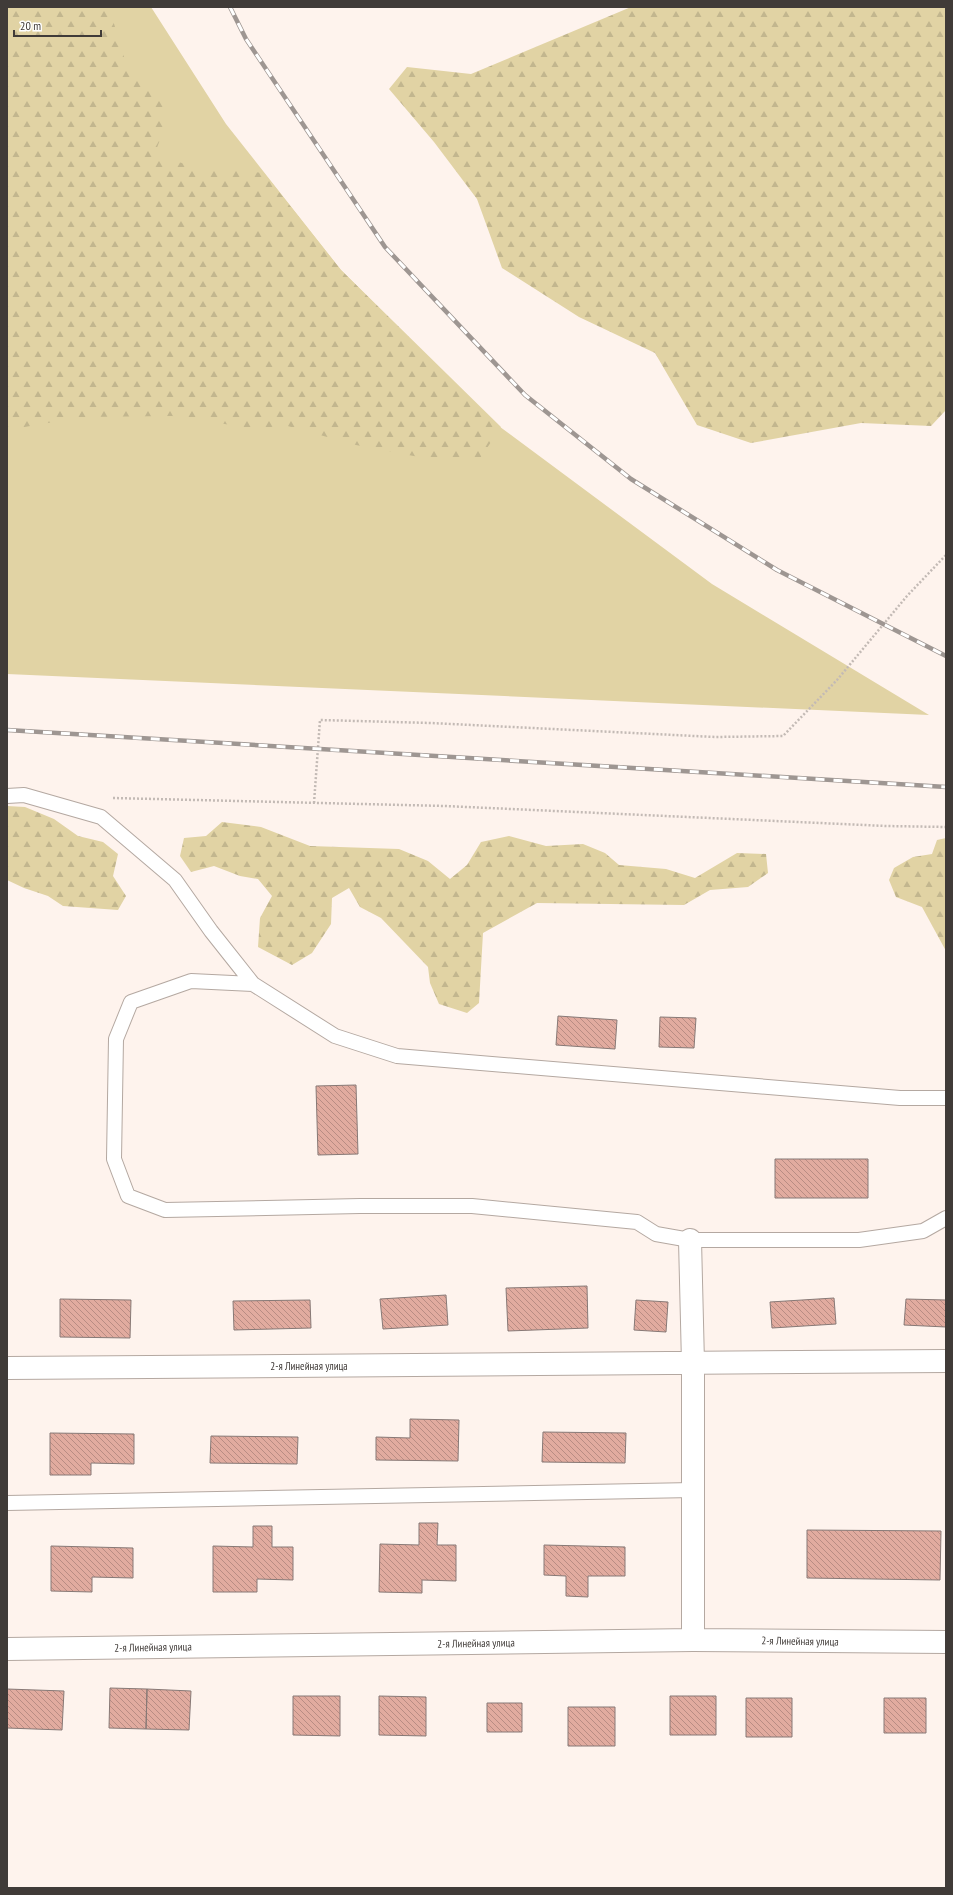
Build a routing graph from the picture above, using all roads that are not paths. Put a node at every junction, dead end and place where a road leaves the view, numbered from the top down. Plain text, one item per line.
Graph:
1 (7, 796) edge
2 (253, 984) junction
3 (946, 1098) edge
4 (946, 1218) edge
5 (690, 1240) junction
6 (946, 1361) edge
7 (693, 1363) junction
8 (7, 1368) edge
9 (693, 1490) junction
10 (7, 1503) edge
11 (693, 1640) junction
12 (946, 1642) edge
13 (7, 1649) edge

1 - 2 lane
2 - 3 lane
2 - 5 lane
4 - 5 lane
5 - 7 street
6 - 7 street, 2-я Линейная улица
7 - 8 street, 2-я Линейная улица
7 - 9 street
9 - 10 lane
9 - 11 street
11 - 12 street, 2-я Линейная улица
11 - 13 street, 2-я Линейная улица

